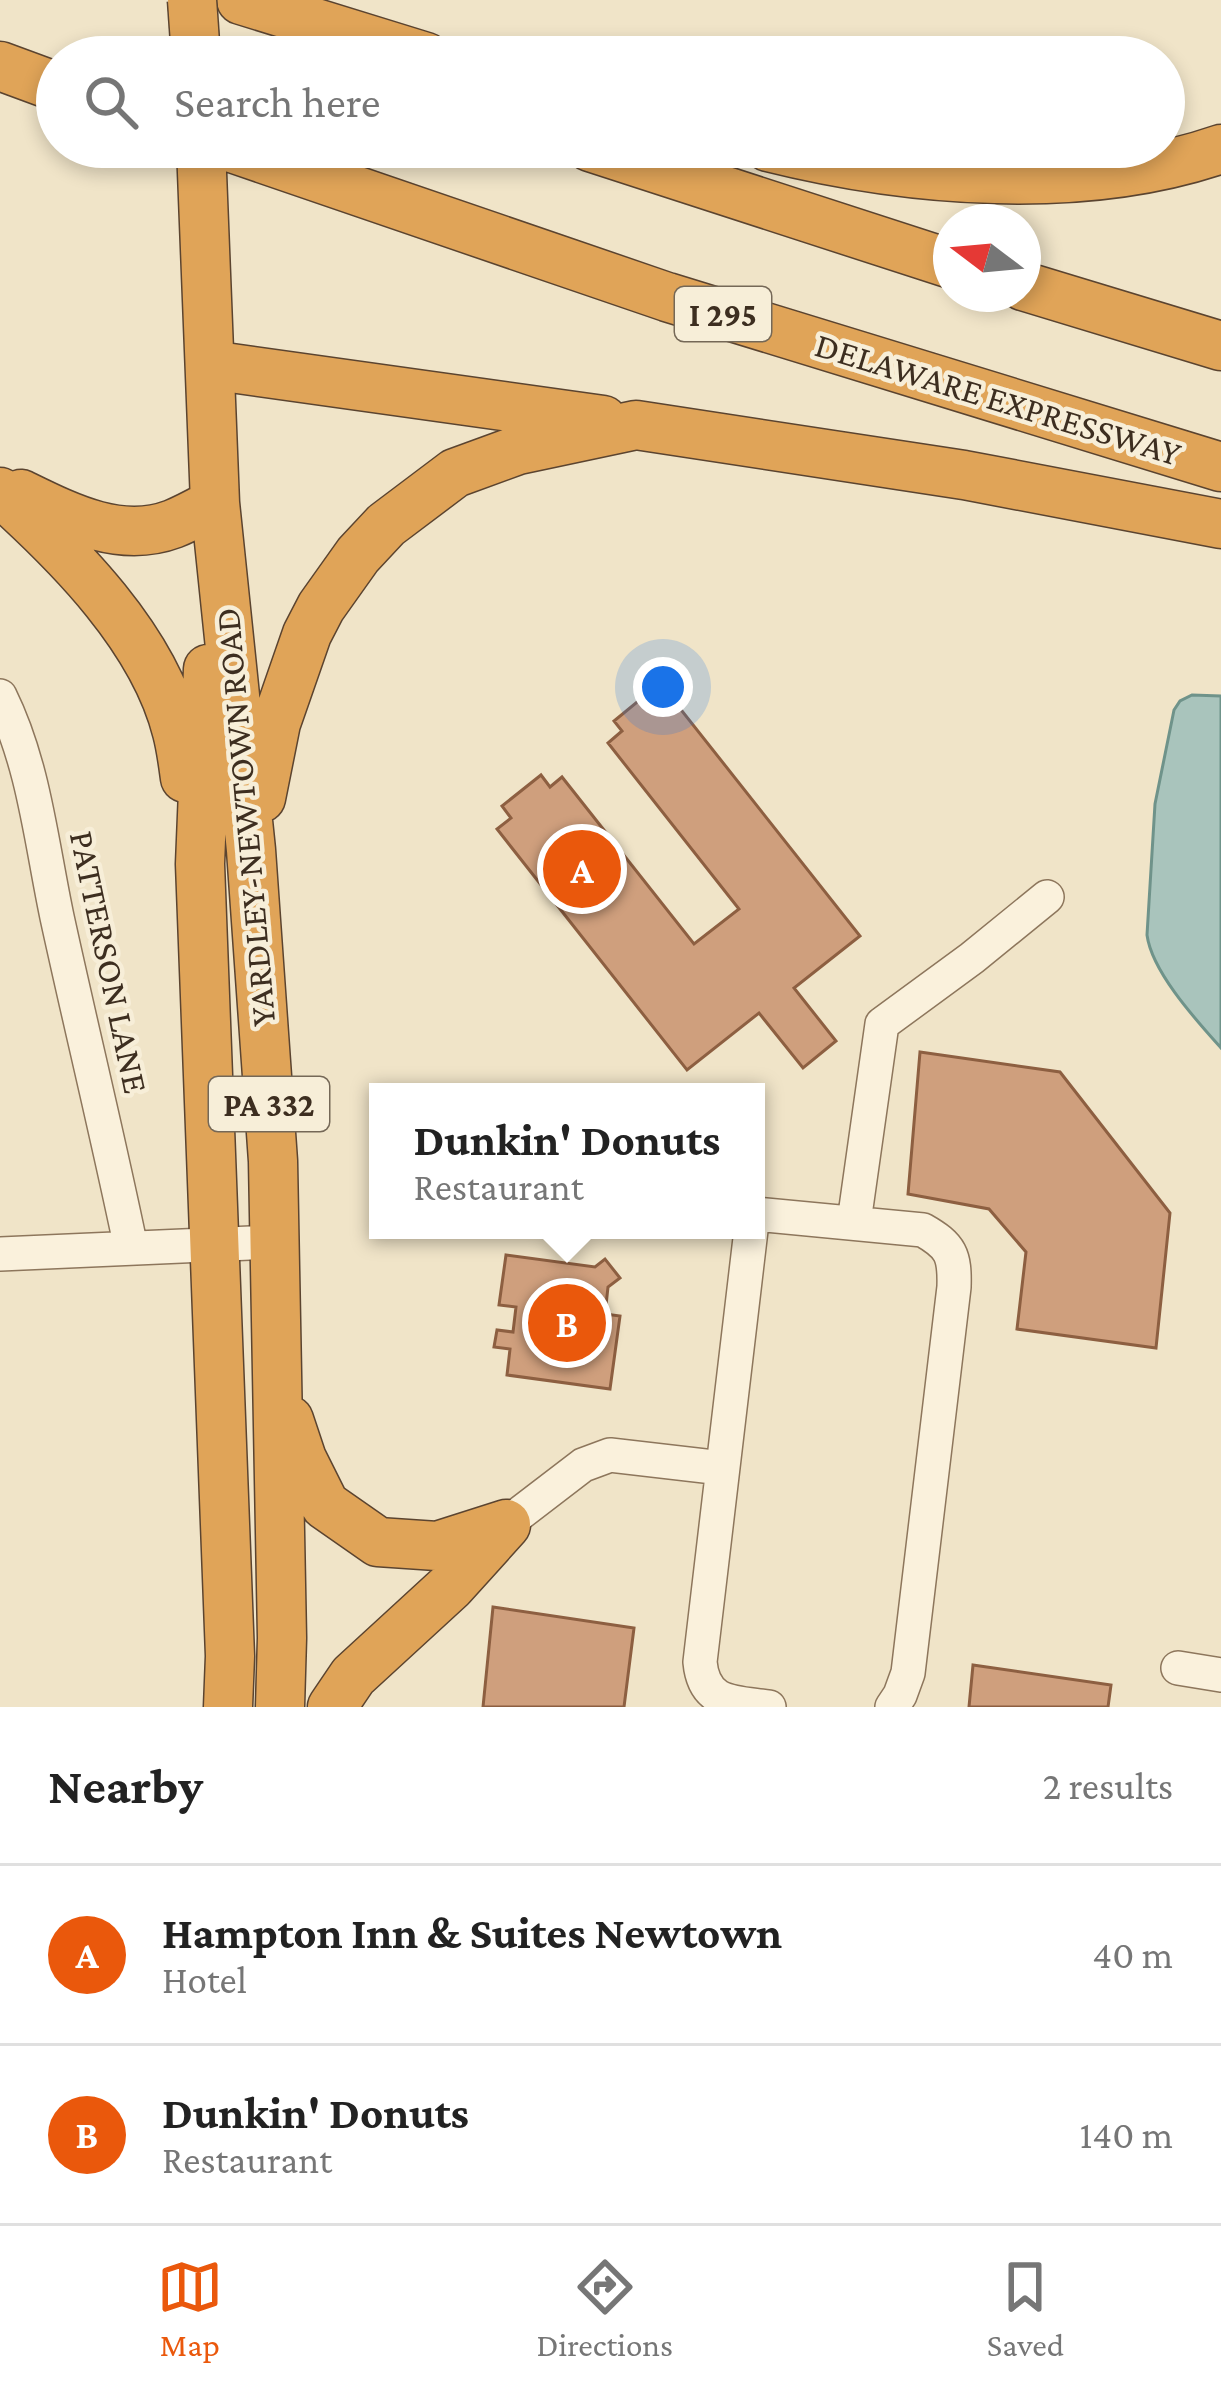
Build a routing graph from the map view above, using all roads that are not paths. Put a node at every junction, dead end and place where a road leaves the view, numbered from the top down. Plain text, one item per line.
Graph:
1 (164, 0) edge
2 (193, 0) edge
3 (241, 0) edge
4 (195, 36) edge
5 (268, 36) edge
6 (358, 36) edge
7 (0, 67) edge
8 (36, 79) edge
9 (1221, 149) edge
10 (1185, 158) edge
11 (202, 168) edge
12 (290, 168) edge
13 (655, 168) edge
14 (883, 168) edge
15 (1142, 168) edge
16 (933, 257) edge
17 (1041, 291) edge
18 (1221, 346) edge
19 (210, 365) junction
20 (637, 425) junction
21 (1221, 467) edge
22 (0, 488) edge
23 (215, 502) junction
24 (1221, 524) edge
25 (0, 695) edge
26 (251, 850) junction
27 (200, 864) junction
28 (1047, 897) dead end
29 (765, 1215) edge
30 (854, 1222) junction
31 (751, 1239) edge
32 (274, 1242) junction
33 (215, 1245) junction
34 (131, 1248) junction
35 (0, 1254) edge
36 (277, 1384) junction
37 (722, 1468) junction
38 (506, 1524) junction
39 (1178, 1668) dead end
40 (1221, 1675) edge
41 (227, 1707) edge
42 (280, 1707) edge
43 (332, 1707) edge
44 (769, 1707) edge
45 (892, 1707) edge

1 - 5 highway
2 - 4 highway, bridge
3 - 6 highway
7 - 8 highway
9 - 10 highway
11 - 19 highway, YARDLEY-NEWTOWN ROAD / PA 332
12 - 21 highway, DELAWARE EXPRESSWAY / I 295
13 - 16 highway
14 - 15 highway
17 - 18 highway
19 - 20 highway
19 - 23 highway, YARDLEY-NEWTOWN ROAD / PA 332
20 - 24 highway
20 - 26 highway
22 - 23 highway
22 - 27 highway
23 - 26 highway, YARDLEY-NEWTOWN ROAD / PA 332
23 - 27 highway, YARDLEY-NEWTOWN ROAD / PA 332
25 - 34 street, PATTERSON LANE
26 - 32 highway, YARDLEY-NEWTOWN ROAD / PA 332
27 - 33 highway, YARDLEY-NEWTOWN ROAD / PA 332
28 - 30 street
29 - 30 street
30 - 45 street
31 - 37 street
32 - 33 street
32 - 36 highway, YARDLEY-NEWTOWN ROAD / PA 332
33 - 34 street
33 - 41 highway, YARDLEY-NEWTOWN ROAD / PA 332
34 - 35 street
36 - 38 highway
36 - 42 highway, YARDLEY-NEWTOWN ROAD / PA 332
37 - 38 street
37 - 44 street
38 - 43 highway
39 - 40 street

